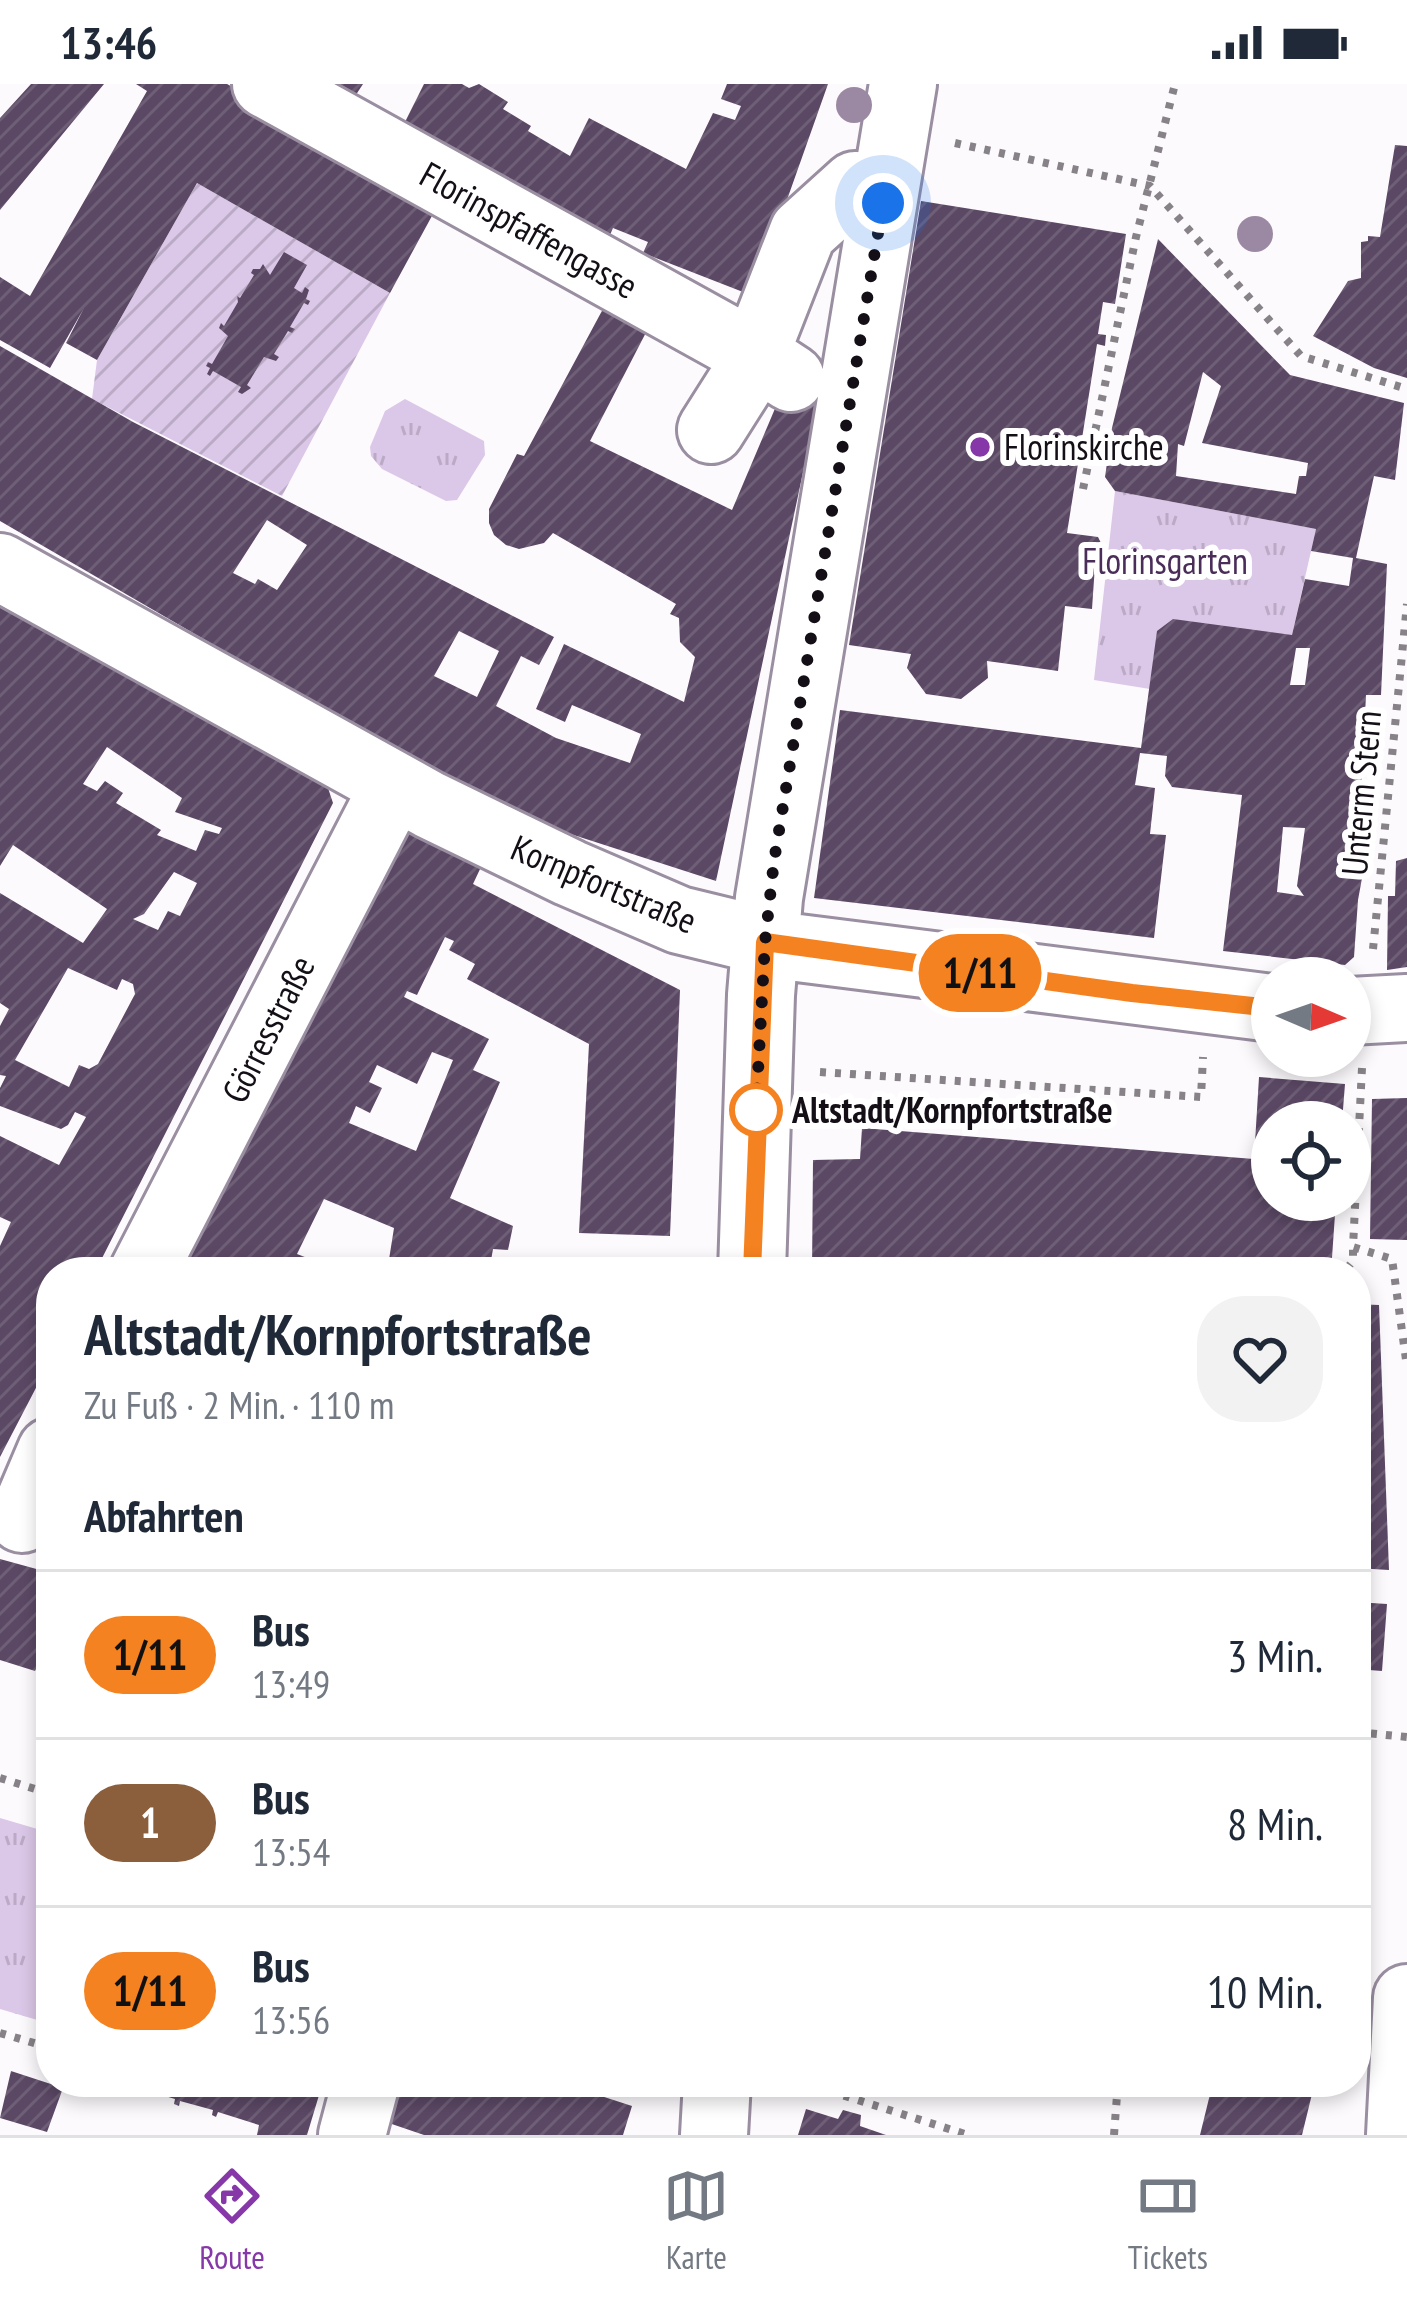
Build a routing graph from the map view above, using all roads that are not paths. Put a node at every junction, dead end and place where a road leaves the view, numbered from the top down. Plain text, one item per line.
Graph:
1 (266, 84) edge
2 (899, 107) edge
3 (869, 194) junction
4 (774, 367) junction
5 (711, 430) dead end
6 (0, 567) edge
7 (394, 786) junction
8 (765, 942) junction
9 (1251, 1006) edge
10 (151, 1257) edge
11 (752, 1257) edge
12 (36, 1489) edge
13 (24, 1520) edge
14 (1407, 1998) edge
15 (362, 2097) edge
16 (716, 2097) edge
17 (352, 2135) edge
18 (714, 2135) edge
19 (1400, 2135) edge

1 - 4 street, Florinspfaffengasse
2 - 3 street
3 - 4 street
3 - 8 street
4 - 5 street
6 - 7 street, Kornpfortstraße
7 - 8 street, Kornpfortstraße
7 - 10 street, Görresstraße
8 - 9 street, Kornpfortstraße
8 - 11 street
12 - 13 street
14 - 19 street
15 - 17 street
16 - 18 street

